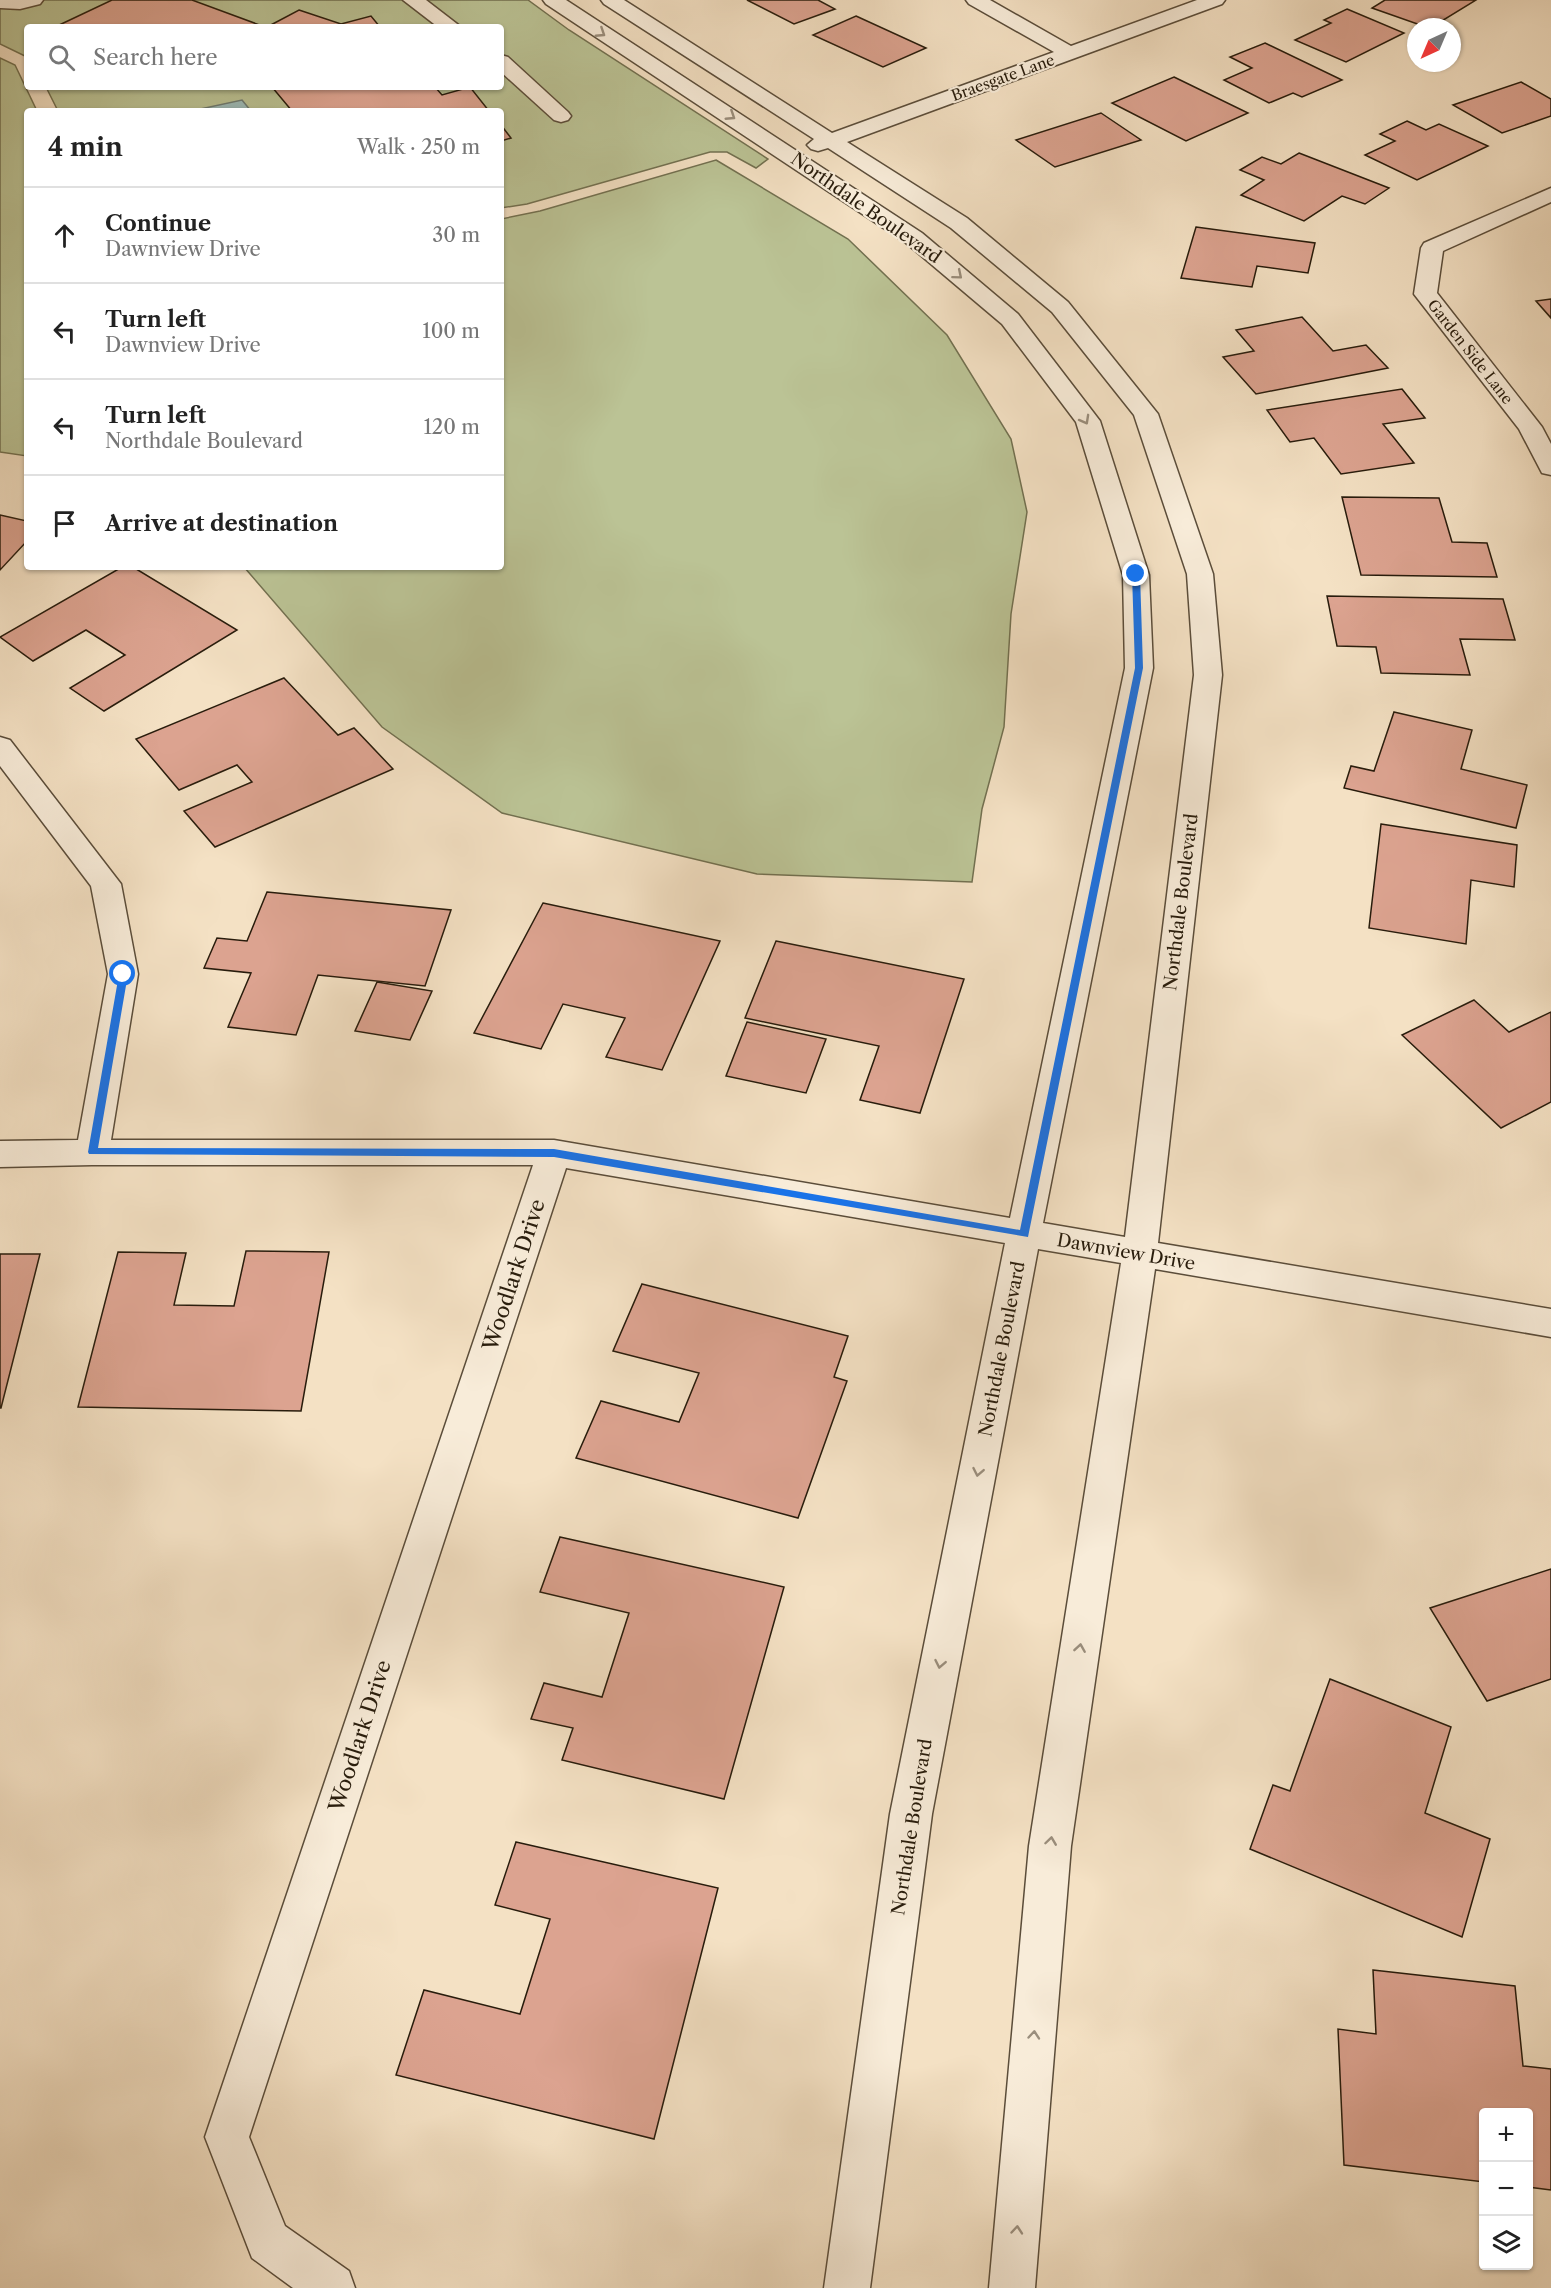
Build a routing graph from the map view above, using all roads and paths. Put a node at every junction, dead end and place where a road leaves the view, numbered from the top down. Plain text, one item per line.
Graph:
1 (33, 0) edge
2 (413, 0) edge
3 (553, 0) edge
4 (611, 0) edge
5 (976, 0) edge
6 (1215, 0) edge
7 (0, 2) edge
8 (447, 24) edge
9 (1070, 53) junction
10 (504, 64) edge
11 (561, 116) dead end
12 (832, 140) junction
13 (791, 155) junction
14 (1551, 194) edge
15 (1551, 468) edge
16 (0, 746) edge
17 (92, 1152) junction
18 (554, 1153) junction
19 (0, 1154) edge
20 (1024, 1234) junction
21 (1140, 1254) junction
22 (1551, 1323) edge
23 (332, 2288) edge
24 (847, 2288) edge
25 (1012, 2288) edge

1 - 7 street
2 - 8 street
3 -> 13 street, Northdale Boulevard
4 - 12 street, Northdale Boulevard
5 - 9 street
6 - 9 street, Braesgate Lane
9 - 12 street, Braesgate Lane
10 - 11 street
12 - 13 street, Braesgate Lane
12 - 21 street, Northdale Boulevard
13 -> 20 street, Northdale Boulevard
14 - 15 street, Garden Side Lane
16 - 17 street
17 - 18 street, Dawnview Drive
17 - 19 street, Dawnview Drive
18 - 20 street, Dawnview Drive
18 - 23 street, Woodlark Drive
20 - 21 street, Dawnview Drive
20 -> 24 street, Northdale Boulevard
21 - 22 street, Dawnview Drive
25 -> 21 street, Northdale Boulevard

